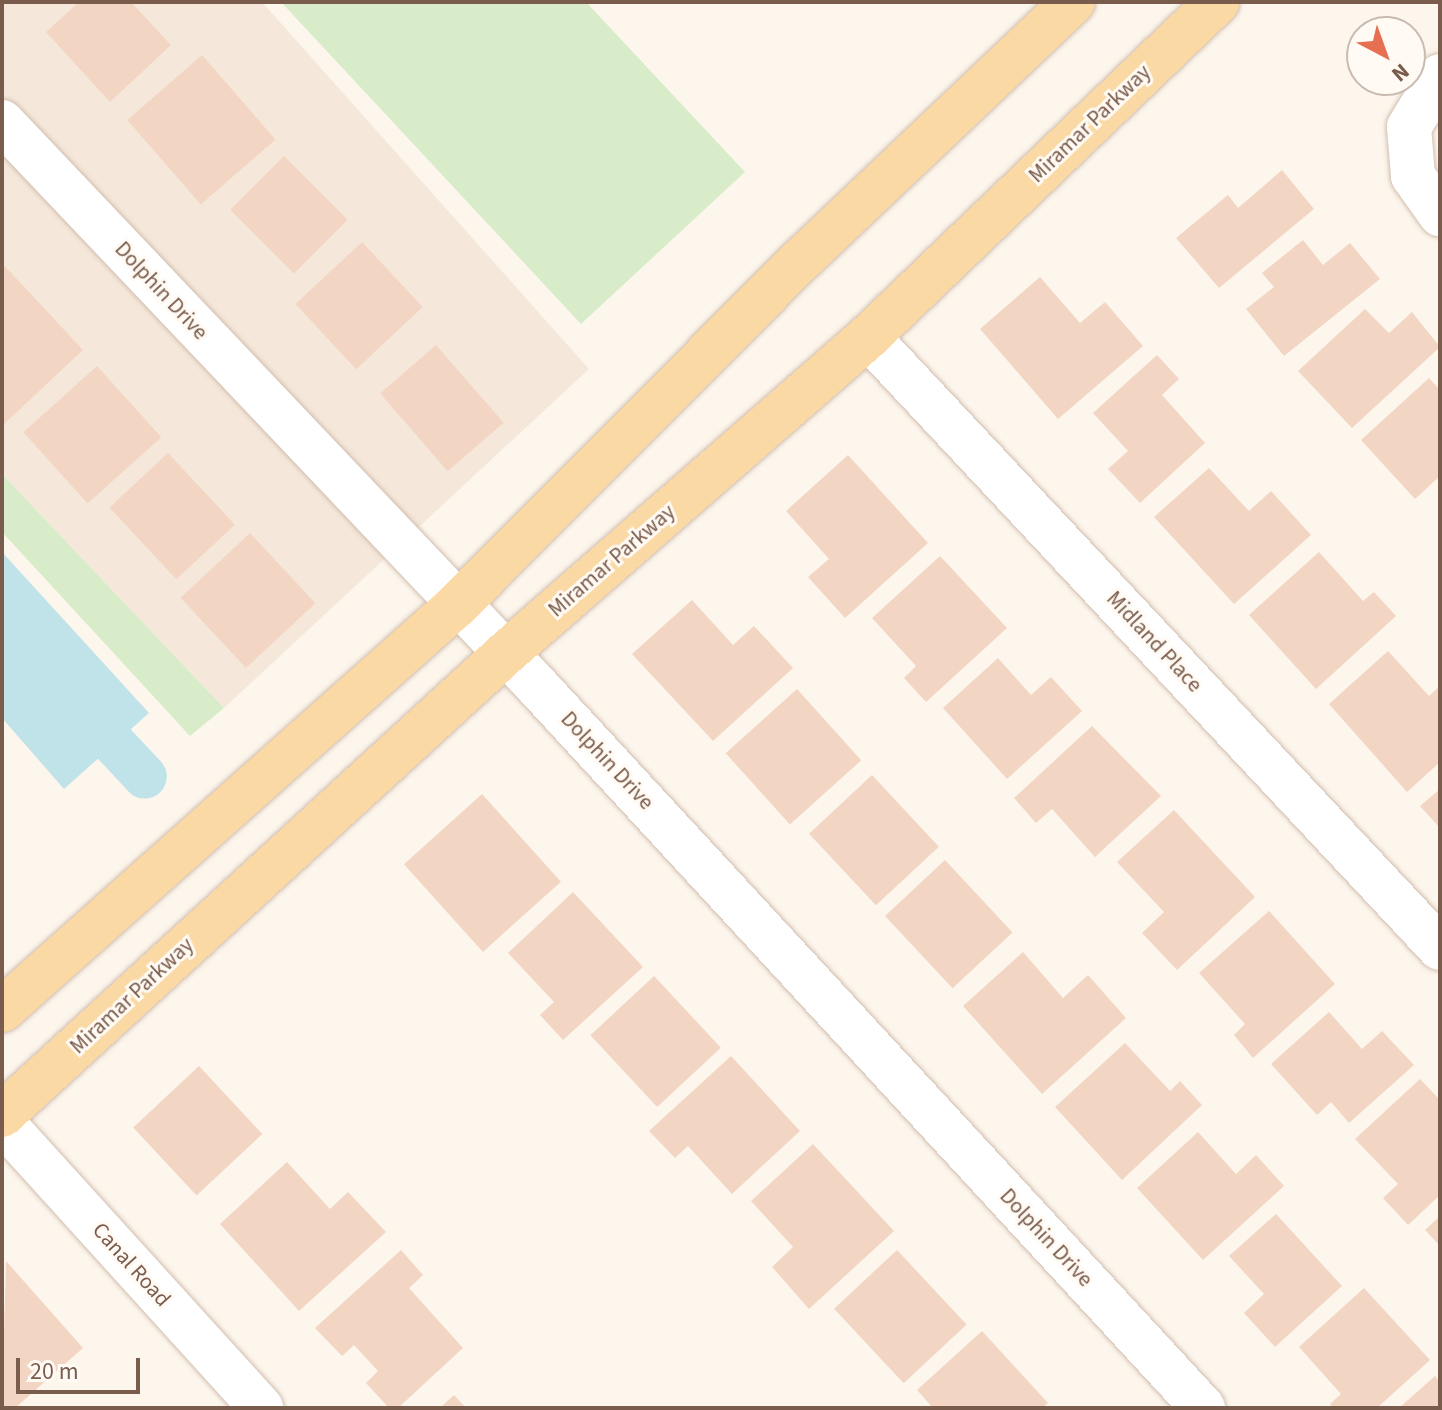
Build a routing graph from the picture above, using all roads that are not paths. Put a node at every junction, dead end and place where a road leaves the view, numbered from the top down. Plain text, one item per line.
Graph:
1 (1073, 2) edge
2 (1217, 2) edge
3 (1440, 76) edge
4 (2, 122) edge
5 (1440, 214) edge
6 (868, 337) junction
7 (457, 605) junction
8 (506, 653) junction
9 (1440, 948) edge
10 (2, 1010) edge
11 (2, 1115) edge
12 (2, 1122) edge
13 (261, 1408) edge
14 (1203, 1408) edge

1 - 7 main road
2 - 6 main road, Miramar Parkway
3 - 5 street
4 - 7 street, Dolphin Drive
6 - 8 main road, Miramar Parkway
6 - 9 street, Midland Place
7 - 8 street, Dolphin Drive
7 - 10 main road
8 - 11 main road, Miramar Parkway
8 - 14 street, Dolphin Drive
12 - 13 street, Canal Road

